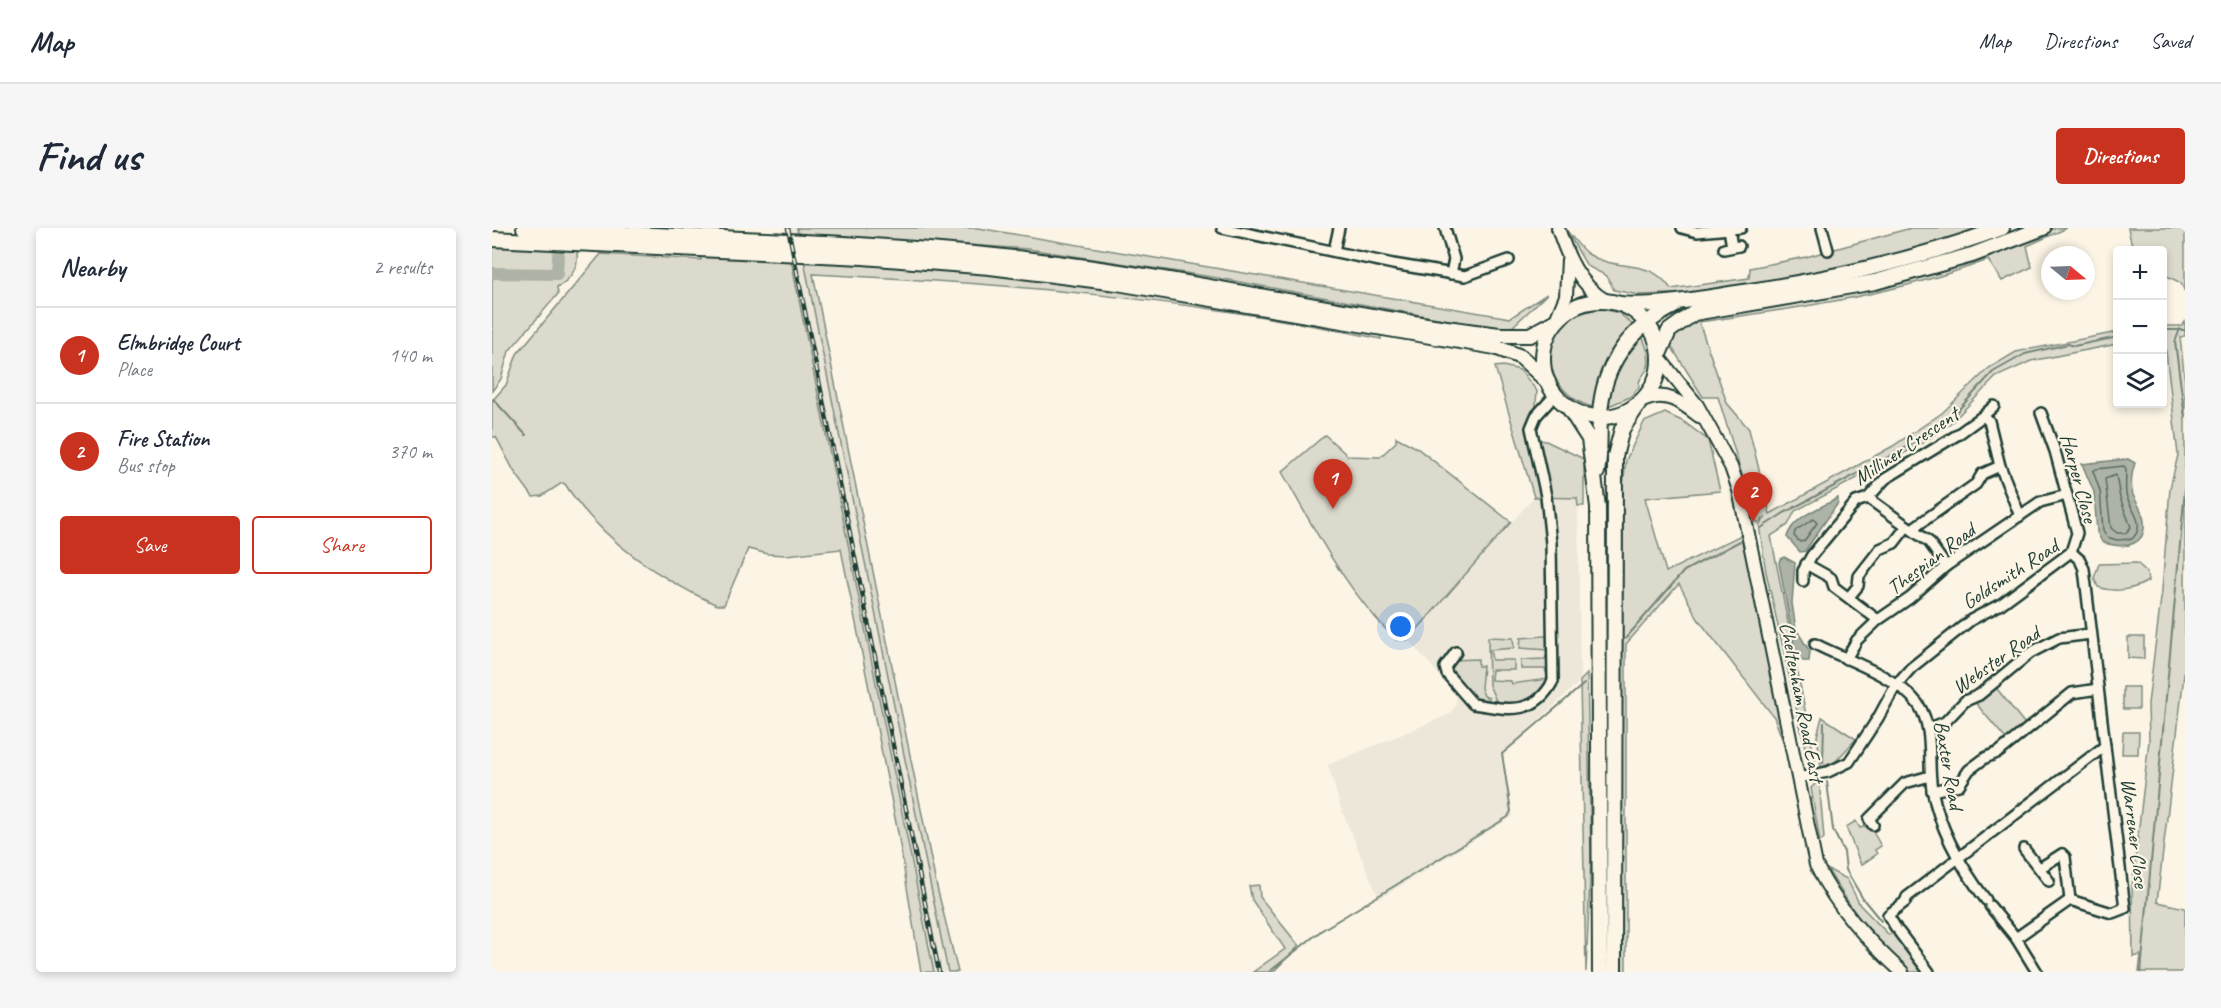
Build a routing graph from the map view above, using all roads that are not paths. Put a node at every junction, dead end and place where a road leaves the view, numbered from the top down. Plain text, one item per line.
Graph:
1 (525, 228) edge
2 (1222, 228) edge
3 (1339, 228) edge
4 (1445, 228) edge
5 (1558, 228) edge
6 (1682, 228) edge
7 (1741, 228) edge
8 (1822, 228) edge
9 (2002, 228) edge
10 (2043, 228) edge
11 (1729, 229) edge
12 (492, 240) edge
13 (1732, 247) dead end
14 (1828, 250) dead end
15 (1334, 251) junction
16 (1568, 257) junction
17 (1509, 260) dead end
18 (1451, 274) junction
19 (1612, 302) junction
20 (1684, 302) junction
21 (1555, 321) junction
22 (1645, 324) junction
23 (1660, 356) junction
24 (1548, 382) junction
25 (1556, 394) junction
26 (1641, 403) junction
27 (1568, 405) junction
28 (1995, 406) dead end
29 (2041, 413) dead end
30 (1599, 416) junction
31 (1983, 416) junction
32 (1703, 418) junction
33 (2000, 466) junction
34 (1595, 482) junction
35 (2067, 495) junction
36 (1868, 498) junction
37 (2020, 516) junction
38 (1910, 527) junction
39 (2071, 552) junction
40 (1806, 564) junction
41 (1946, 567) junction
42 (1803, 581) dead end
43 (1849, 597) junction
44 (1878, 620) junction
45 (2091, 634) junction
46 (1815, 644) dead end
47 (1828, 651) junction
48 (1456, 652) dead end
49 (1846, 659) junction
50 (1823, 661) dead end
51 (1896, 685) junction
52 (2098, 689) junction
53 (1928, 729) junction
54 (2105, 746) junction
55 (1930, 776) junction
56 (1798, 778) junction
57 (1932, 791) junction
58 (1873, 825) dead end
59 (2024, 849) dead end
60 (1957, 858) junction
61 (2040, 868) junction
62 (2049, 881) dead end
63 (2070, 900) junction
64 (2016, 938) junction
65 (1600, 972) edge
66 (1614, 972) edge
67 (1902, 972) edge
68 (1929, 972) edge
69 (2037, 972) edge

1 - 21 highway
2 - 15 street
3 - 15 street
4 - 18 street
5 - 16 main road
6 - 11 street
7 - 11 street
8 - 14 street
9 - 20 highway
10 - 23 highway
11 - 13 street
12 - 24 highway
15 - 18 street
16 - 19 main road
16 - 21 main road
17 - 18 street
19 - 20 highway
19 - 21 highway
19 - 22 highway
20 - 22 highway
21 - 24 highway
22 - 23 highway
22 - 30 highway
23 - 26 highway
23 - 32 main road, Cheltenham Road East
24 - 25 highway
25 - 27 highway
25 - 48 street
26 - 30 highway
26 - 32 main road, Cheltenham Road East
26 - 66 highway
27 - 30 highway
27 - 34 highway
28 - 31 street
29 - 35 street, Harper Close
30 - 34 highway
31 - 33 street, Milliner Crescent
31 - 36 street, Milliner Crescent
32 - 56 main road, Cheltenham Road East
33 - 37 street, Milliner Crescent
33 - 38 street
34 - 65 highway
35 - 37 street, Thespian Road
35 - 39 street, Harper Close
36 - 38 street
36 - 40 street, Milliner Crescent
37 - 41 street, Thespian Road
38 - 41 street
38 - 43 street
39 - 45 street, Goldsmith Road
39 - 51 street, Goldsmith Road
40 - 42 street
40 - 43 street
41 - 44 street, Thespian Road
43 - 44 street
44 - 49 street, Thespian Road
45 - 52 street, Goldsmith Road
45 - 53 street, Webster Road
46 - 47 street
47 - 49 street
47 - 50 street
49 - 51 street
51 - 53 street, Baxter Road
51 - 56 street, Goldsmith Road
52 - 54 street, Goldsmith Road
52 - 57 street
53 - 55 street, Baxter Road
54 - 60 street
54 - 63 street, Warrener Close
55 - 57 street, Baxter Road
55 - 58 street
56 - 67 main road, Cheltenham Road East
57 - 60 street, Baxter Road
59 - 61 street
60 - 64 street, Baxter Road
60 - 68 street
61 - 62 street
61 - 63 street
63 - 64 street
64 - 69 street, Baxter Road

